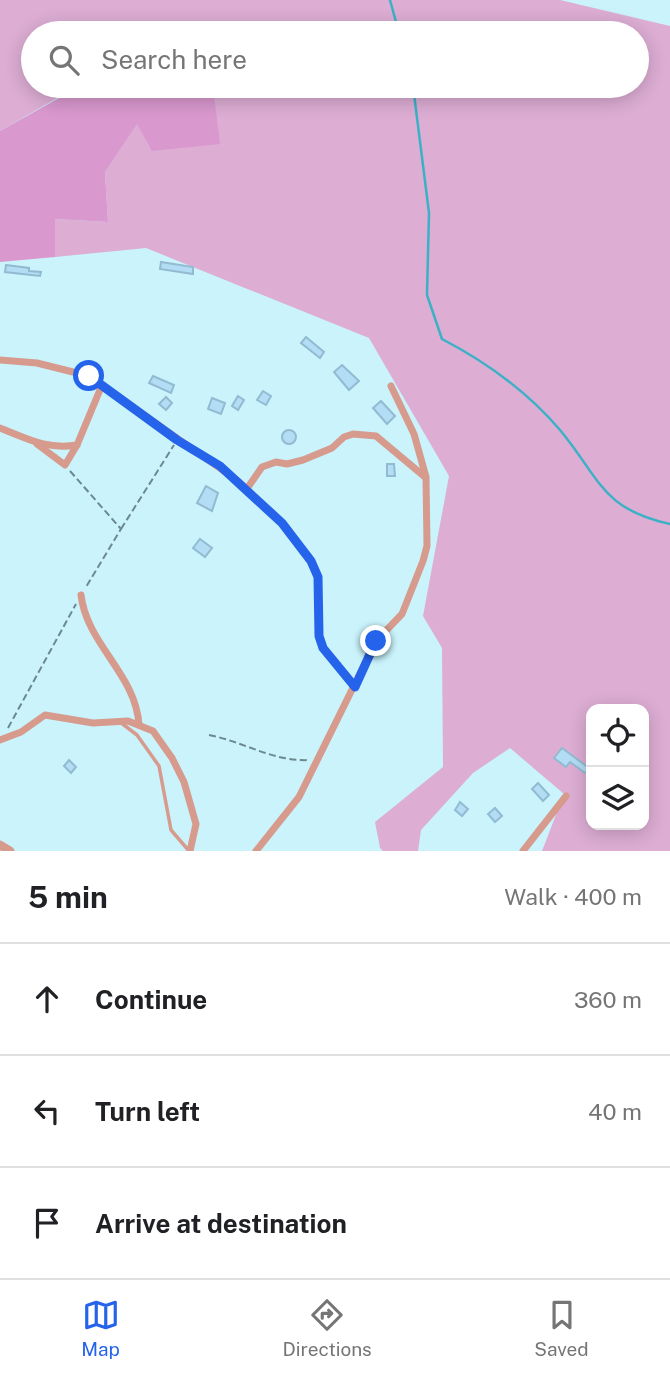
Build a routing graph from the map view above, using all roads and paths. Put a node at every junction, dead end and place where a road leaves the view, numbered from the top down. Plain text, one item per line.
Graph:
1 (0, 360) edge
2 (102, 385) junction
3 (391, 386) dead end
4 (0, 428) edge
5 (177, 440) junction
6 (37, 444) junction
7 (77, 445) junction
8 (65, 465) junction
9 (426, 477) junction
10 (246, 490) junction
11 (121, 529) junction
12 (81, 595) junction
13 (355, 687) junction
14 (118, 720) junction
15 (139, 725) junction
16 (209, 735) dead end
17 (1, 738) edge
18 (318, 760) junction
19 (566, 796) dead end
20 (0, 845) edge
21 (10, 851) edge
22 (189, 851) edge
23 (256, 851) edge
24 (523, 851) edge

1 - 2 street
2 - 5 street
2 - 7 street
3 - 9 street
4 - 6 street
5 - 10 street
5 - 11 path
6 - 7 street
6 - 8 street
7 - 8 street
8 - 11 path
9 - 10 street
9 - 13 street
10 - 13 street
11 - 12 path
12 - 15 street
12 - 17 path
13 - 18 street
14 - 15 street
14 - 17 street
14 - 22 lane
15 - 22 street
16 - 18 path
18 - 23 street
19 - 24 street
20 - 21 street

